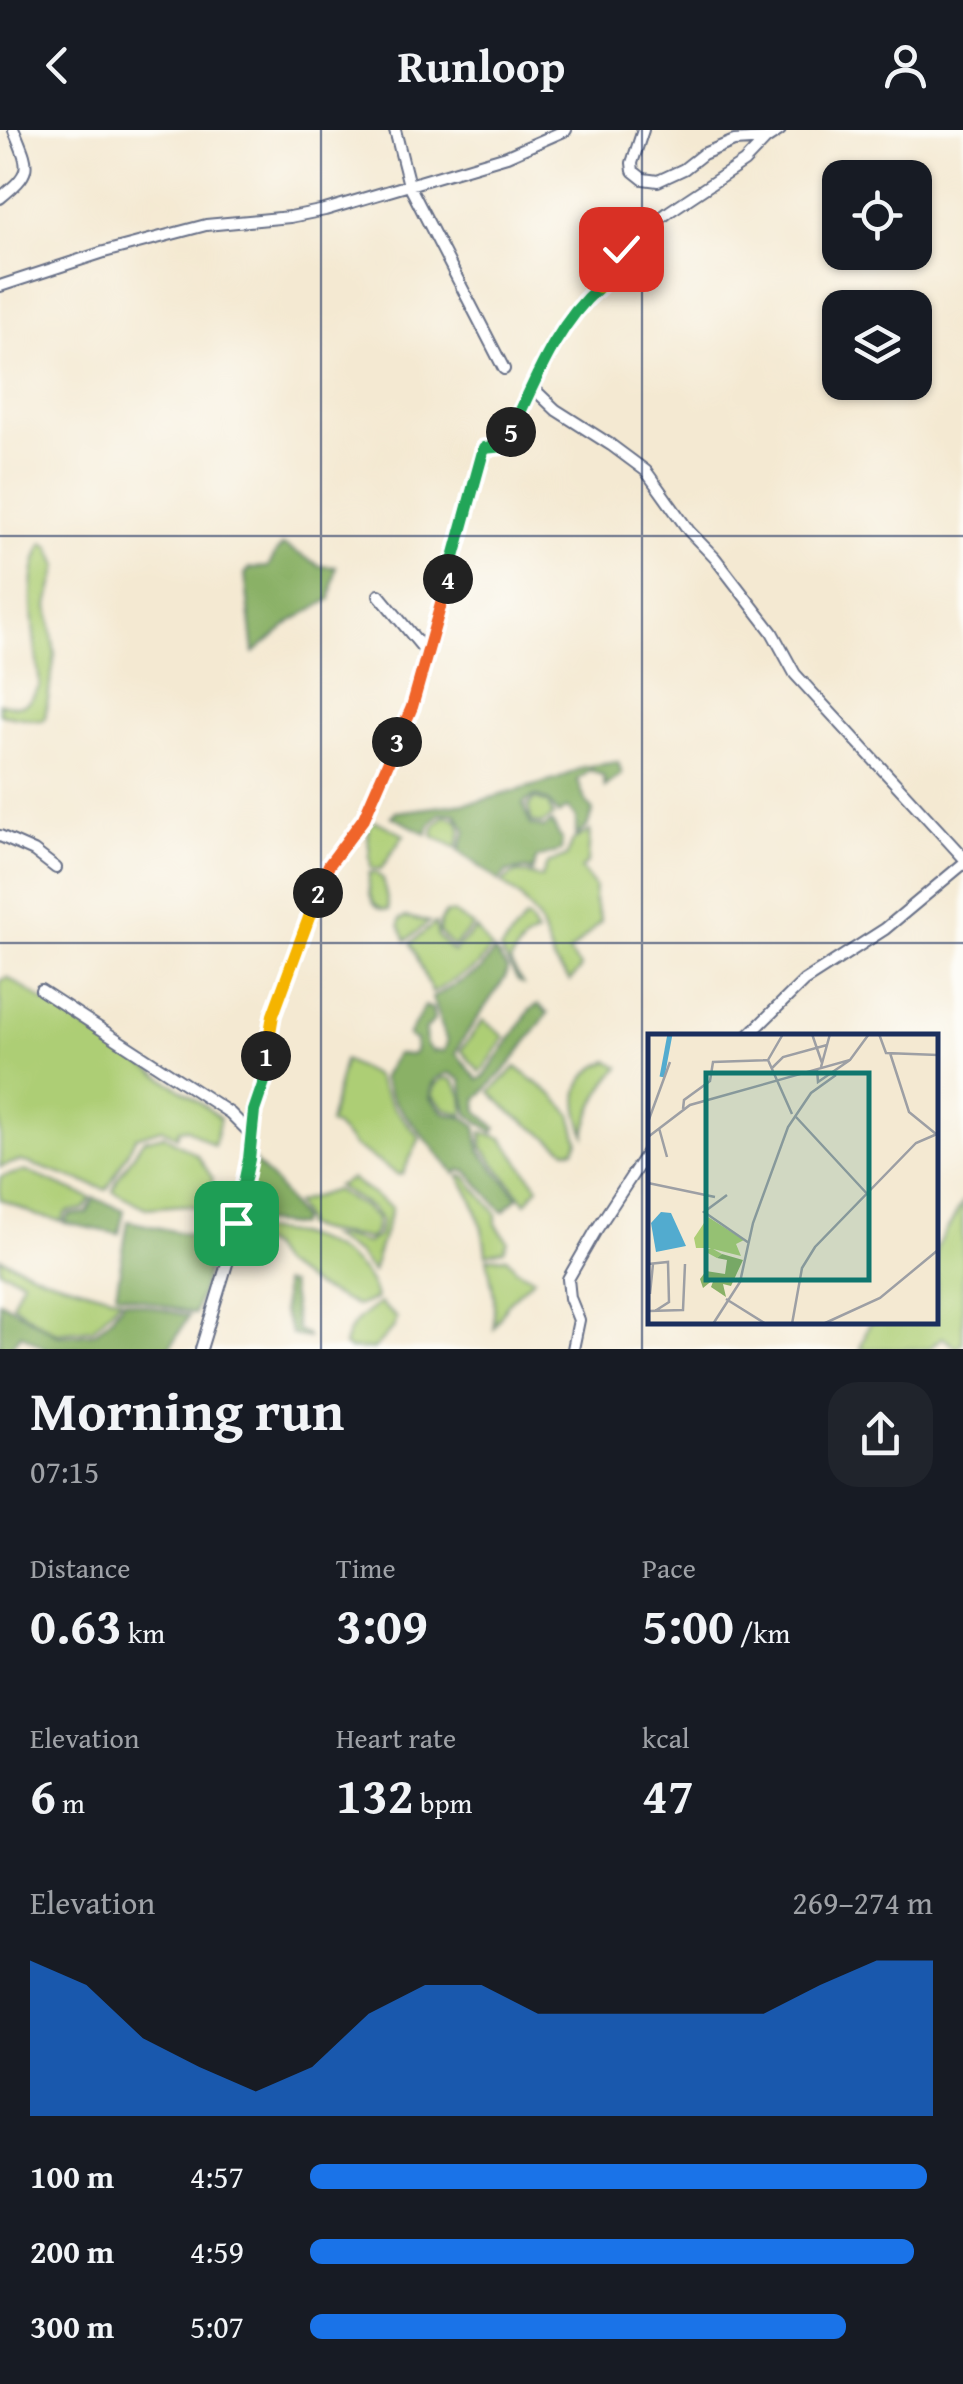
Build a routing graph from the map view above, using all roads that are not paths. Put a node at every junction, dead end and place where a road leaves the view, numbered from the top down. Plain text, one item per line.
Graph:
1 (14, 130) edge
2 (395, 130) edge
3 (566, 130) edge
4 (643, 130) edge
5 (780, 130) edge
6 (766, 139) junction
7 (410, 184) junction
8 (0, 198) edge
9 (0, 286) edge
10 (504, 368) dead end
11 (532, 387) junction
12 (380, 595) dead end
13 (427, 653) junction
14 (0, 836) edge
15 (963, 861) edge
16 (56, 868) dead end
17 (41, 990) dead end
18 (750, 1034) edge
19 (252, 1134) junction
20 (648, 1151) edge
21 (201, 1349) edge
22 (573, 1349) edge

1 - 8 street
2 - 7 street
3 - 7 street
4 - 6 street
5 - 6 street
6 - 11 street
7 - 9 street
7 - 10 street
11 - 13 street
11 - 15 street
12 - 13 street
13 - 19 street
14 - 16 street
15 - 18 street
17 - 19 street
19 - 21 street
20 - 22 street

